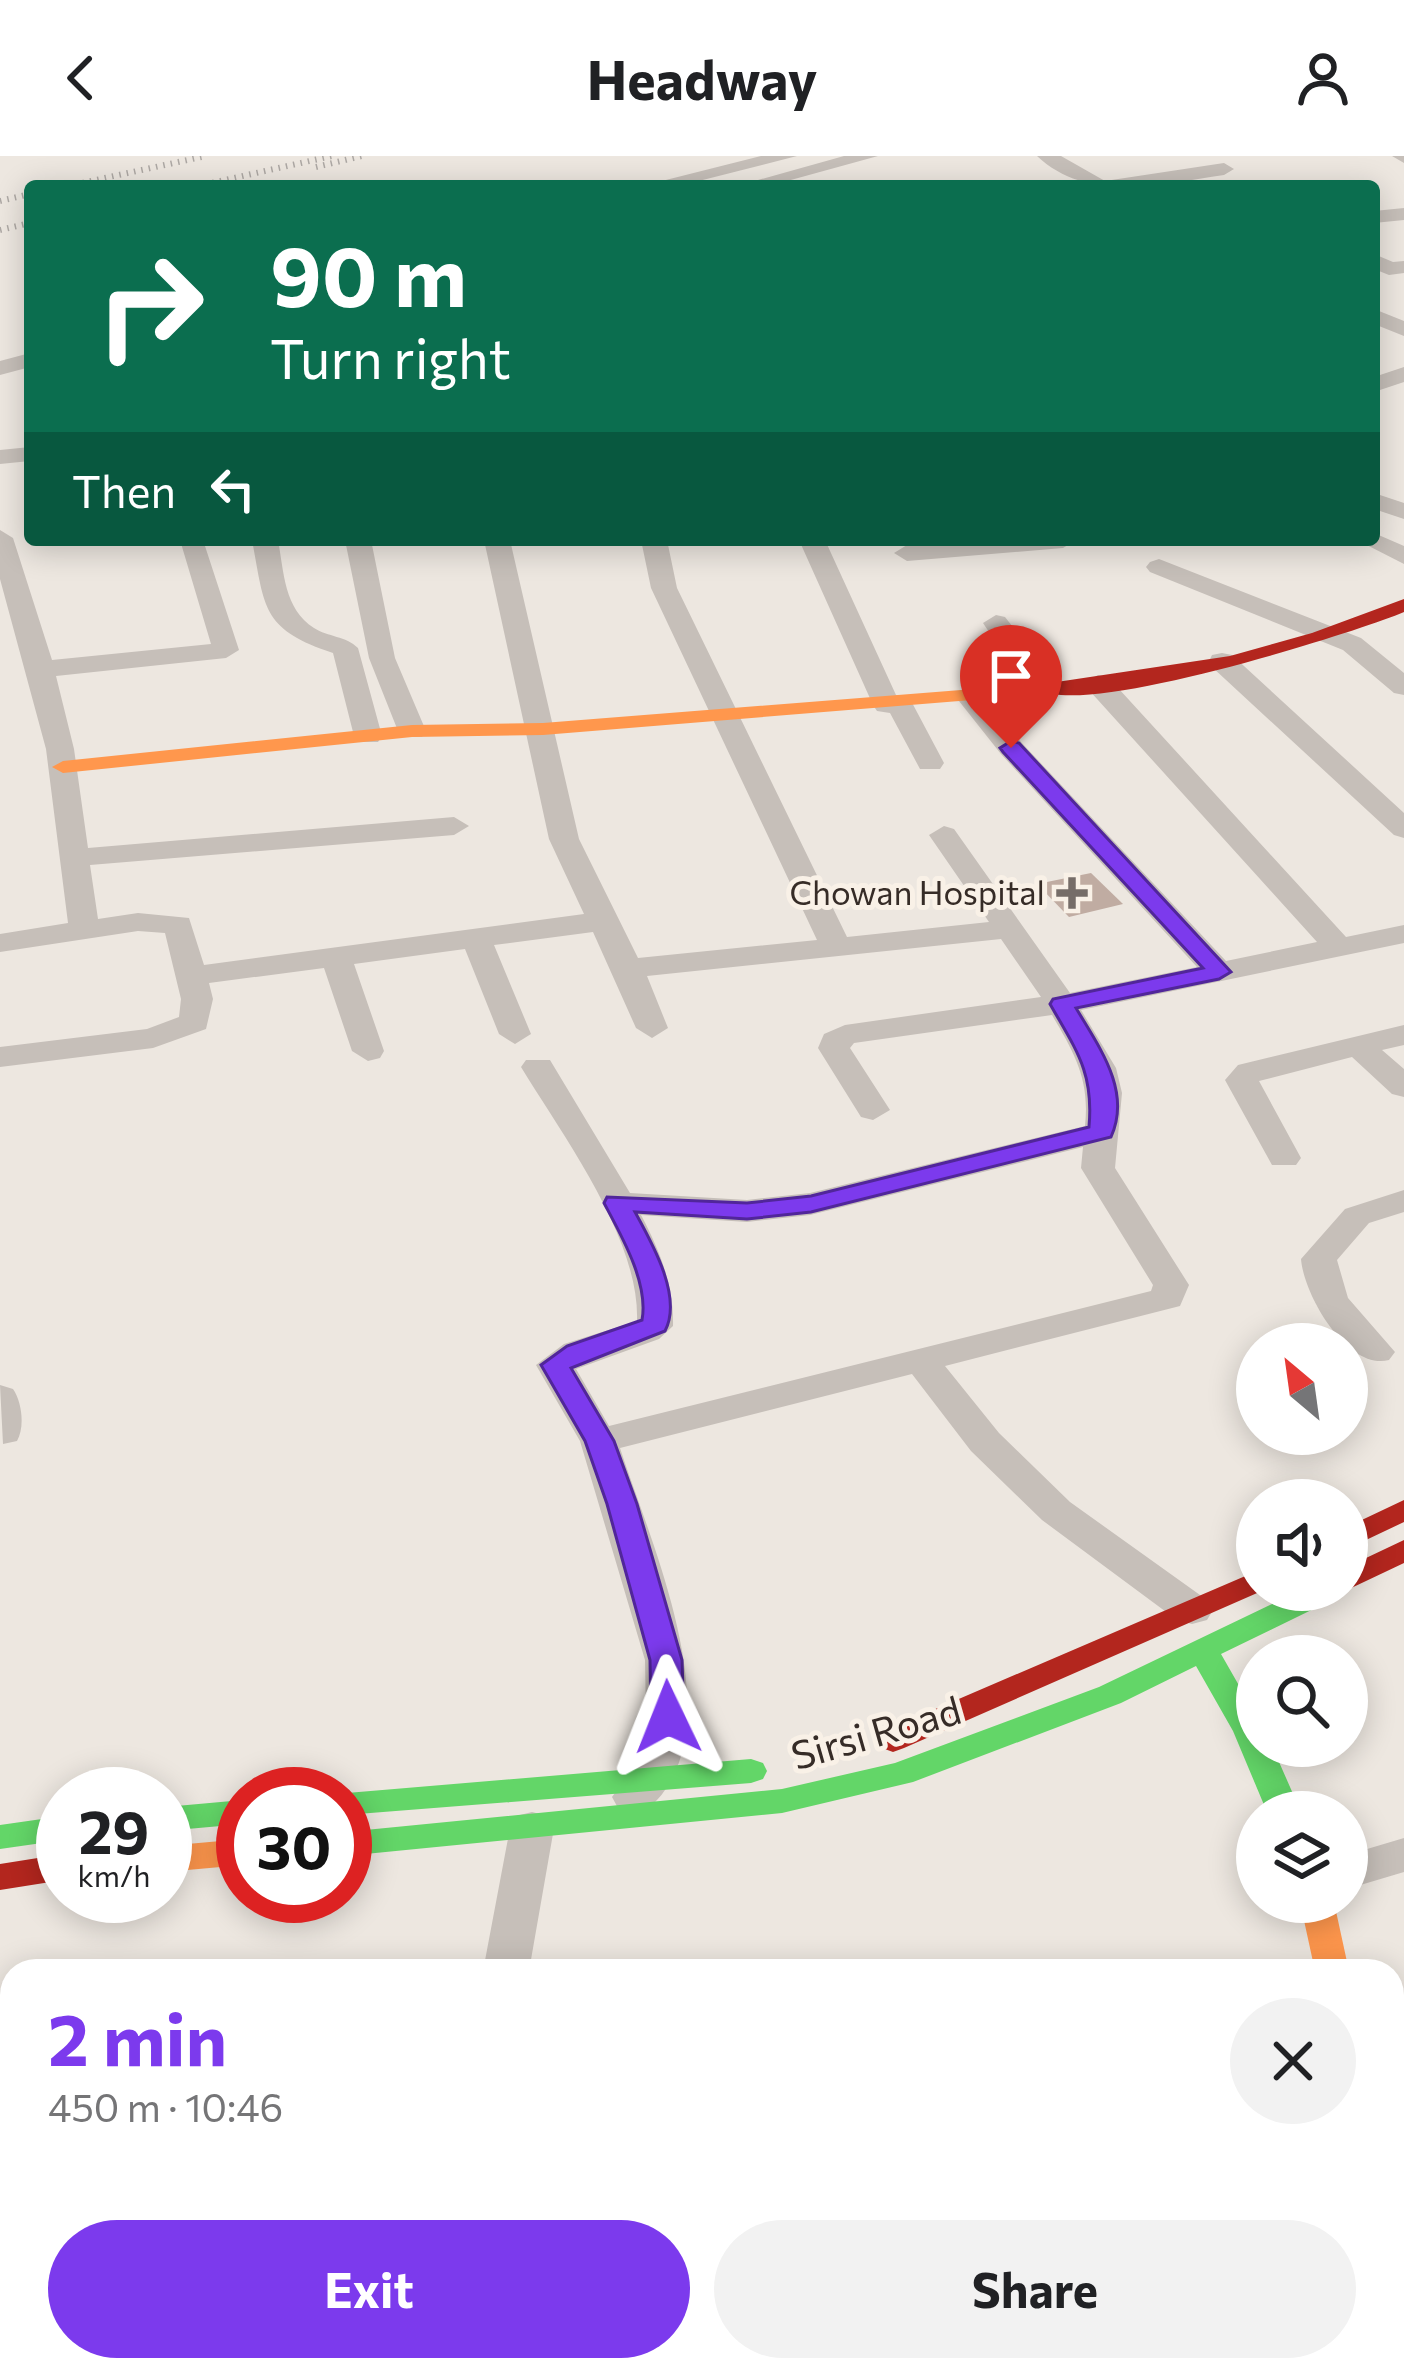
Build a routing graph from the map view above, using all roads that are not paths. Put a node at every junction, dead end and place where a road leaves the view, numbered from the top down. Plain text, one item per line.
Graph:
1 (788, 156) edge
2 (868, 156) edge
3 (1047, 156) edge
4 (1196, 156) edge
5 (679, 180) edge
6 (770, 180) edge
7 (1089, 180) edge
8 (1170, 180) edge
9 (0, 538) edge
10 (192, 546) edge
11 (267, 546) edge
12 (359, 546) edge
13 (498, 546) edge
14 (655, 546) edge
15 (815, 546) edge
16 (996, 546) edge
17 (907, 554) dead end
18 (1159, 567) dead end
19 (1396, 615) edge
20 (996, 623) dead end
21 (1332, 637) junction
22 (1222, 661) junction
23 (41, 669) junction
24 (1098, 683) junction
25 (1404, 687) edge
26 (1047, 689) junction
27 (969, 696) junction
28 (893, 704) junction
29 (723, 716) junction
30 (543, 728) junction
31 (412, 731) junction
32 (368, 736) junction
33 (930, 763) dead end
34 (63, 767) junction
35 (454, 826) dead end
36 (1404, 829) edge
37 (944, 835) dead end
38 (71, 858) junction
39 (602, 921) junction
40 (1012, 929) junction
41 (84, 930) junction
42 (1404, 934) edge
43 (478, 941) junction
44 (0, 943) edge
45 (836, 946) junction
46 (1338, 947) junction
47 (337, 958) junction
48 (628, 969) junction
49 (1219, 972) junction
50 (192, 976) junction
51 (1062, 1004) junction
52 (652, 1028) dead end
53 (515, 1034) dead end
54 (1404, 1035) edge
55 (1357, 1045) junction
56 (368, 1052) dead end
57 (0, 1057) edge
58 (538, 1067) dead end
59 (1404, 1087) edge
60 (873, 1110) dead end
61 (1102, 1132) junction
62 (1284, 1158) dead end
63 (1404, 1201) edge
64 (617, 1203) junction
65 (1376, 1352) dead end
66 (922, 1362) junction
67 (599, 1441) junction
68 (1404, 1510) edge
69 (1368, 1528) edge
70 (1404, 1550) edge
71 (1368, 1569) edge
72 (1236, 1598) edge
73 (1259, 1611) edge
74 (1197, 1630) junction
75 (858, 1749) dead end
76 (771, 1770) dead end
77 (650, 1778) junction
78 (1275, 1791) edge
79 (372, 1801) edge
80 (616, 1819) junction
81 (532, 1828) junction
82 (36, 1832) edge
83 (0, 1837) edge
84 (372, 1842) edge
85 (1404, 1855) edge
86 (1368, 1866) edge
87 (36, 1871) edge
88 (0, 1877) edge
89 (1322, 1923) edge
90 (508, 1959) edge
91 (1329, 1959) edge

1 - 5 street
2 - 6 street
3 - 7 street
4 - 8 street
9 - 23 street
10 - 23 street
11 - 32 street
12 - 31 street
13 - 30 street
14 - 29 street
15 - 28 street
16 - 17 street
18 - 21 street
19 - 21 street
20 - 26 street
21 - 22 street
21 - 25 street
22 - 24 street
22 - 36 street
23 - 34 street
24 - 26 street
24 - 46 street
26 - 27 street
27 - 28 street
27 - 49 street
28 - 29 street
28 - 33 street
29 - 30 street
29 - 45 street
30 - 31 street
30 - 39 street
31 - 32 street
32 - 34 street
34 - 38 street
35 - 38 street
37 - 40 street
38 - 41 street
39 - 43 street
39 - 48 street
40 - 45 street
40 - 51 street
41 - 44 street
41 - 50 street
42 - 46 street
43 - 47 street
43 - 53 street
45 - 48 street
46 - 49 street
47 - 50 street
47 - 56 street
48 - 52 street
49 - 51 street
50 - 57 street
51 - 60 street
51 - 61 street
54 - 55 street
55 - 59 street
55 - 62 street
58 - 64 street
61 - 64 street
61 - 66 street
63 - 65 street
64 - 67 street
66 - 67 street
66 - 74 street
67 - 77 street
68 - 69 street
70 - 71 street
72 - 74 street, Sirsi Road
73 - 74 street, Sirsi Road
74 - 75 street, Sirsi Road
74 - 78 street
74 - 80 street, Sirsi Road
76 - 77 street, Sirsi Road
77 - 79 street, Sirsi Road
77 - 80 street
80 - 81 street, Sirsi Road
81 - 84 street, Sirsi Road
81 - 90 street
82 - 83 street
85 - 86 street
87 - 88 street
89 - 91 street

